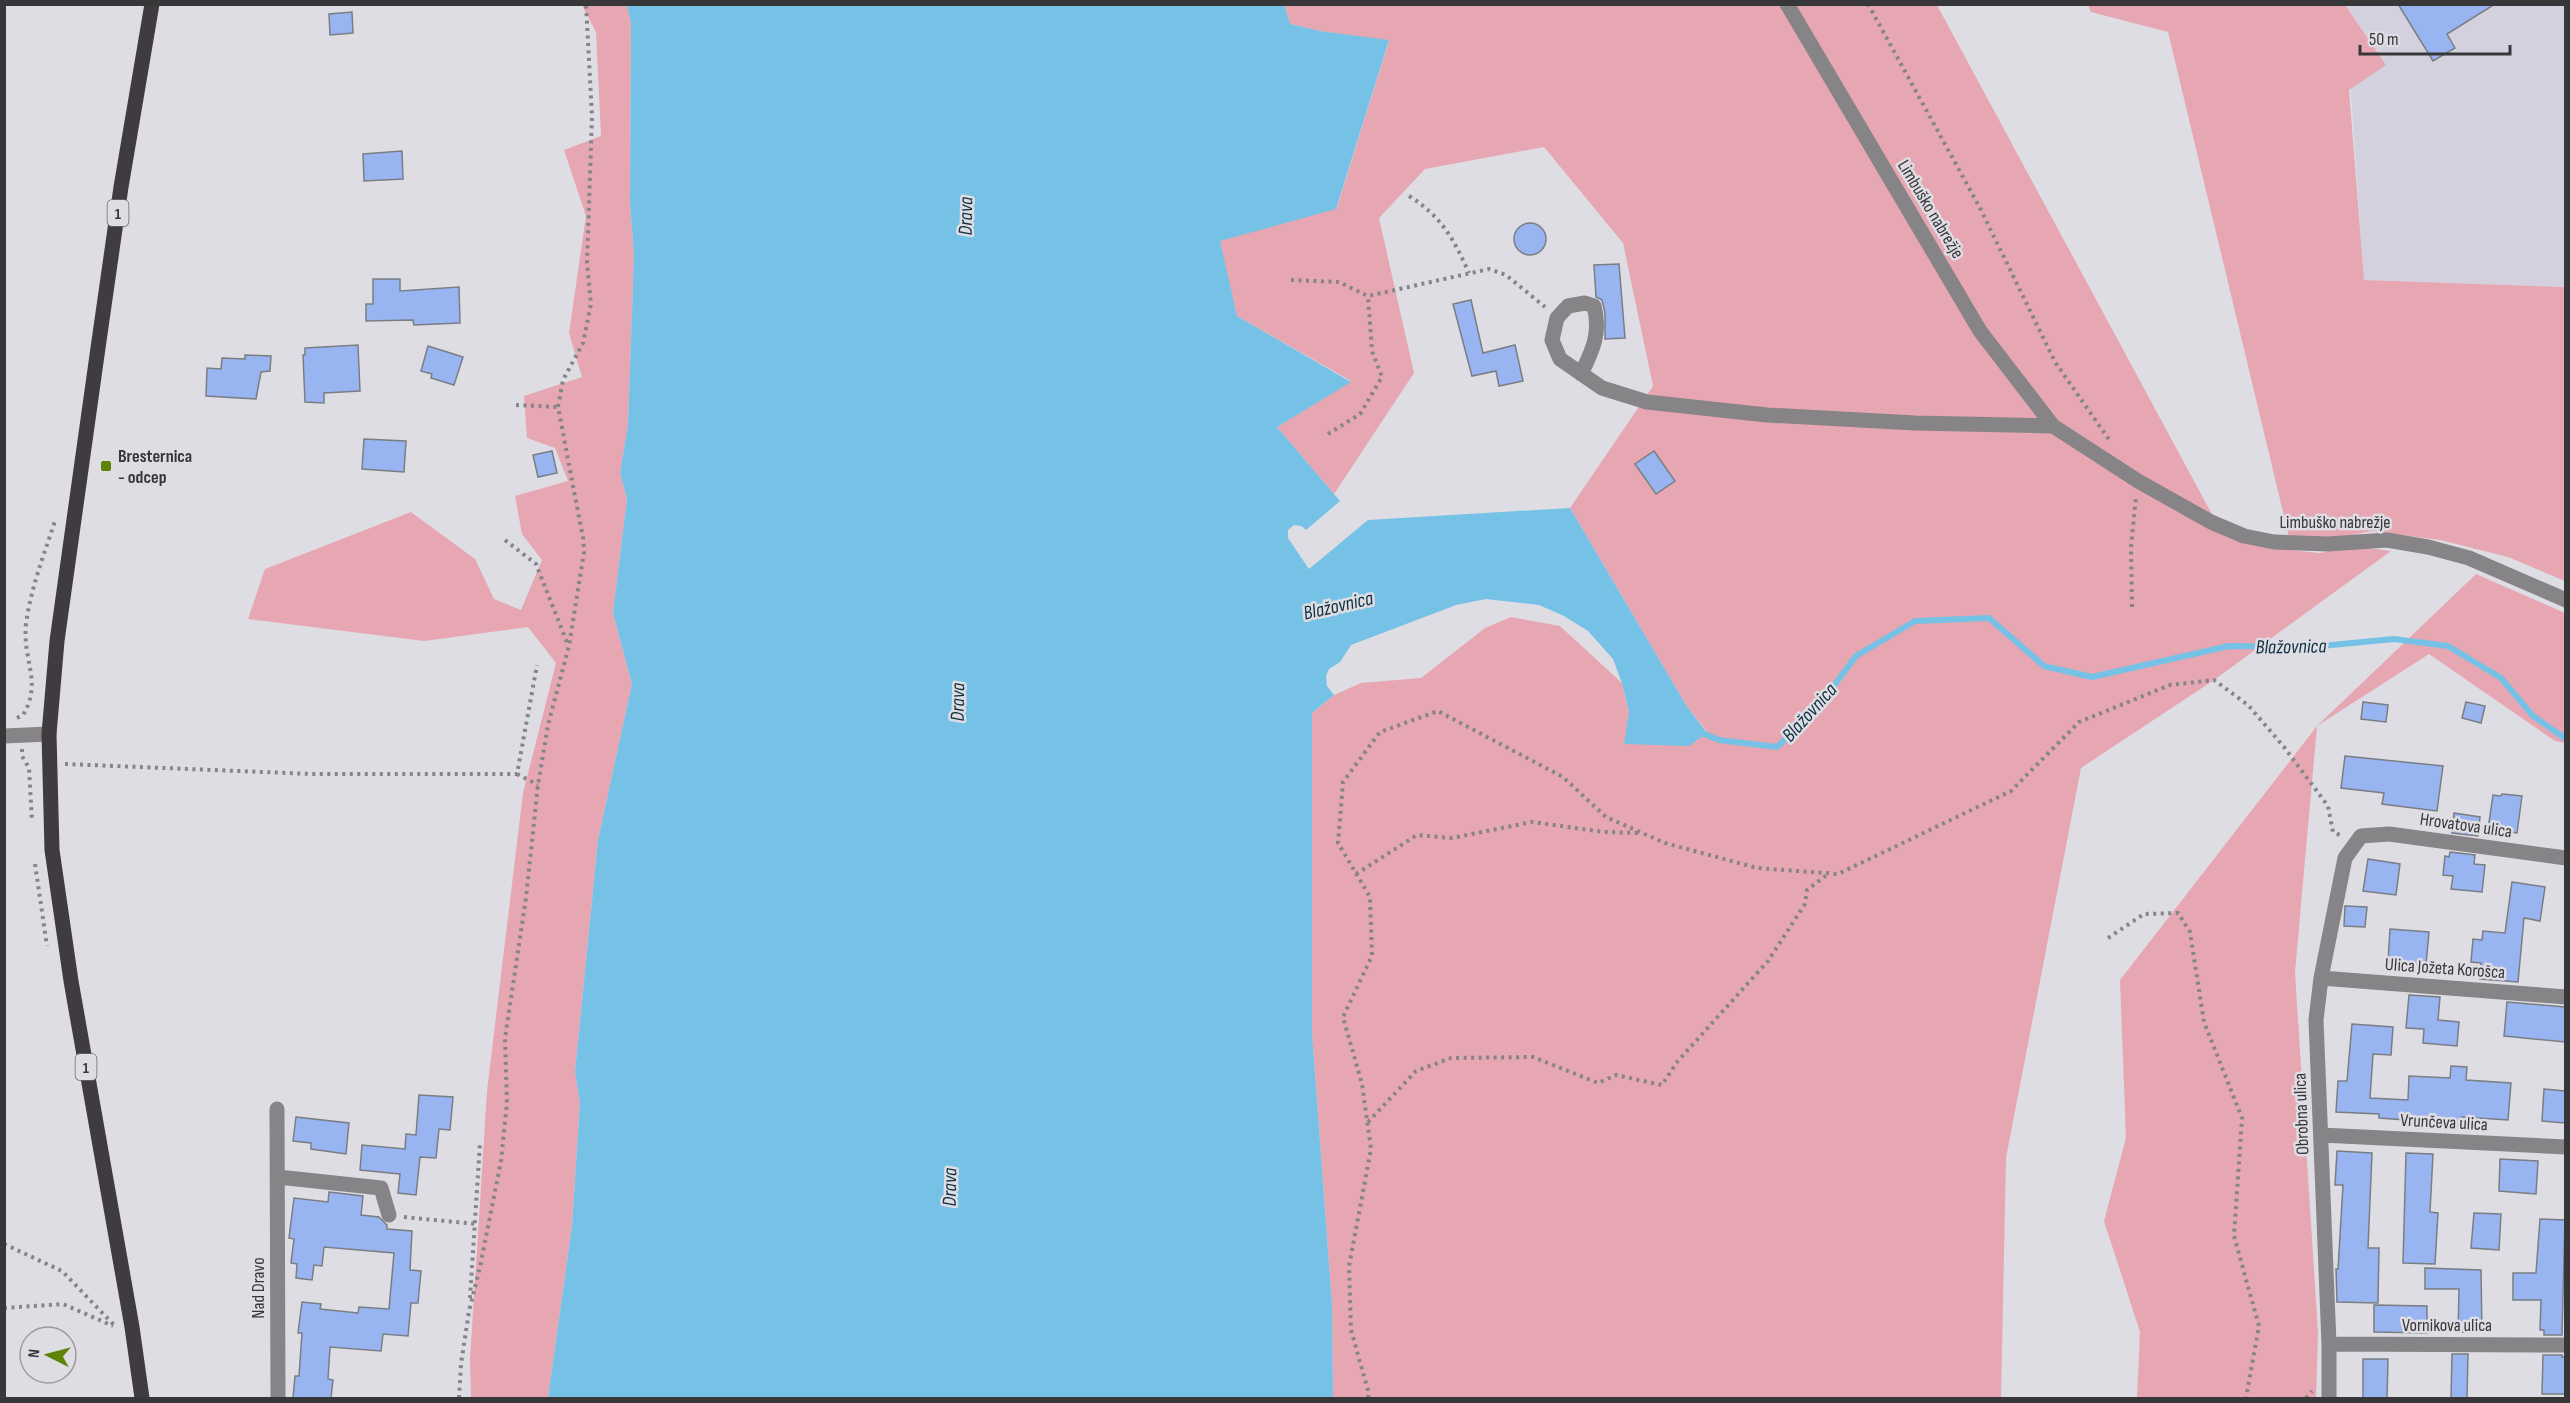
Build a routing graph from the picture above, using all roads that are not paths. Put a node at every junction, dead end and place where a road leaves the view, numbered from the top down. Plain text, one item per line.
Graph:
1 (152, 4) edge
2 (1787, 4) edge
3 (1581, 374) junction
4 (2053, 426) junction
5 (2565, 600) edge
6 (49, 734) junction
7 (4, 736) edge
8 (2361, 836) joint
9 (2565, 858) edge
10 (2321, 978) junction
11 (2565, 997) edge
12 (277, 1109) dead end
13 (2321, 1135) junction
14 (2565, 1148) edge
15 (278, 1177) junction
16 (389, 1215) road end
17 (2329, 1344) junction
18 (2565, 1345) edge
19 (142, 1398) edge
20 (278, 1398) edge
21 (2329, 1398) edge

1 - 6 main road, 1
2 - 4 street, Limbuško nabrežje
3 - 3 street
3 - 4 street
4 - 5 street, Limbuško nabrežje
6 - 7 street
6 - 19 main road, 1
8 - 9 street, Hrovatova ulica
8 - 10 street, Obrobna ulica
10 - 11 street, Ulica Jožeta Korošca
10 - 13 street, Obrobna ulica
12 - 15 street, Nad Dravo
13 - 14 street, Vrunčeva ulica
13 - 17 street, Obrobna ulica
15 - 16 street
15 - 20 street, Nad Dravo
17 - 18 street, Vornikova ulica
17 - 21 street, Obrobna ulica

